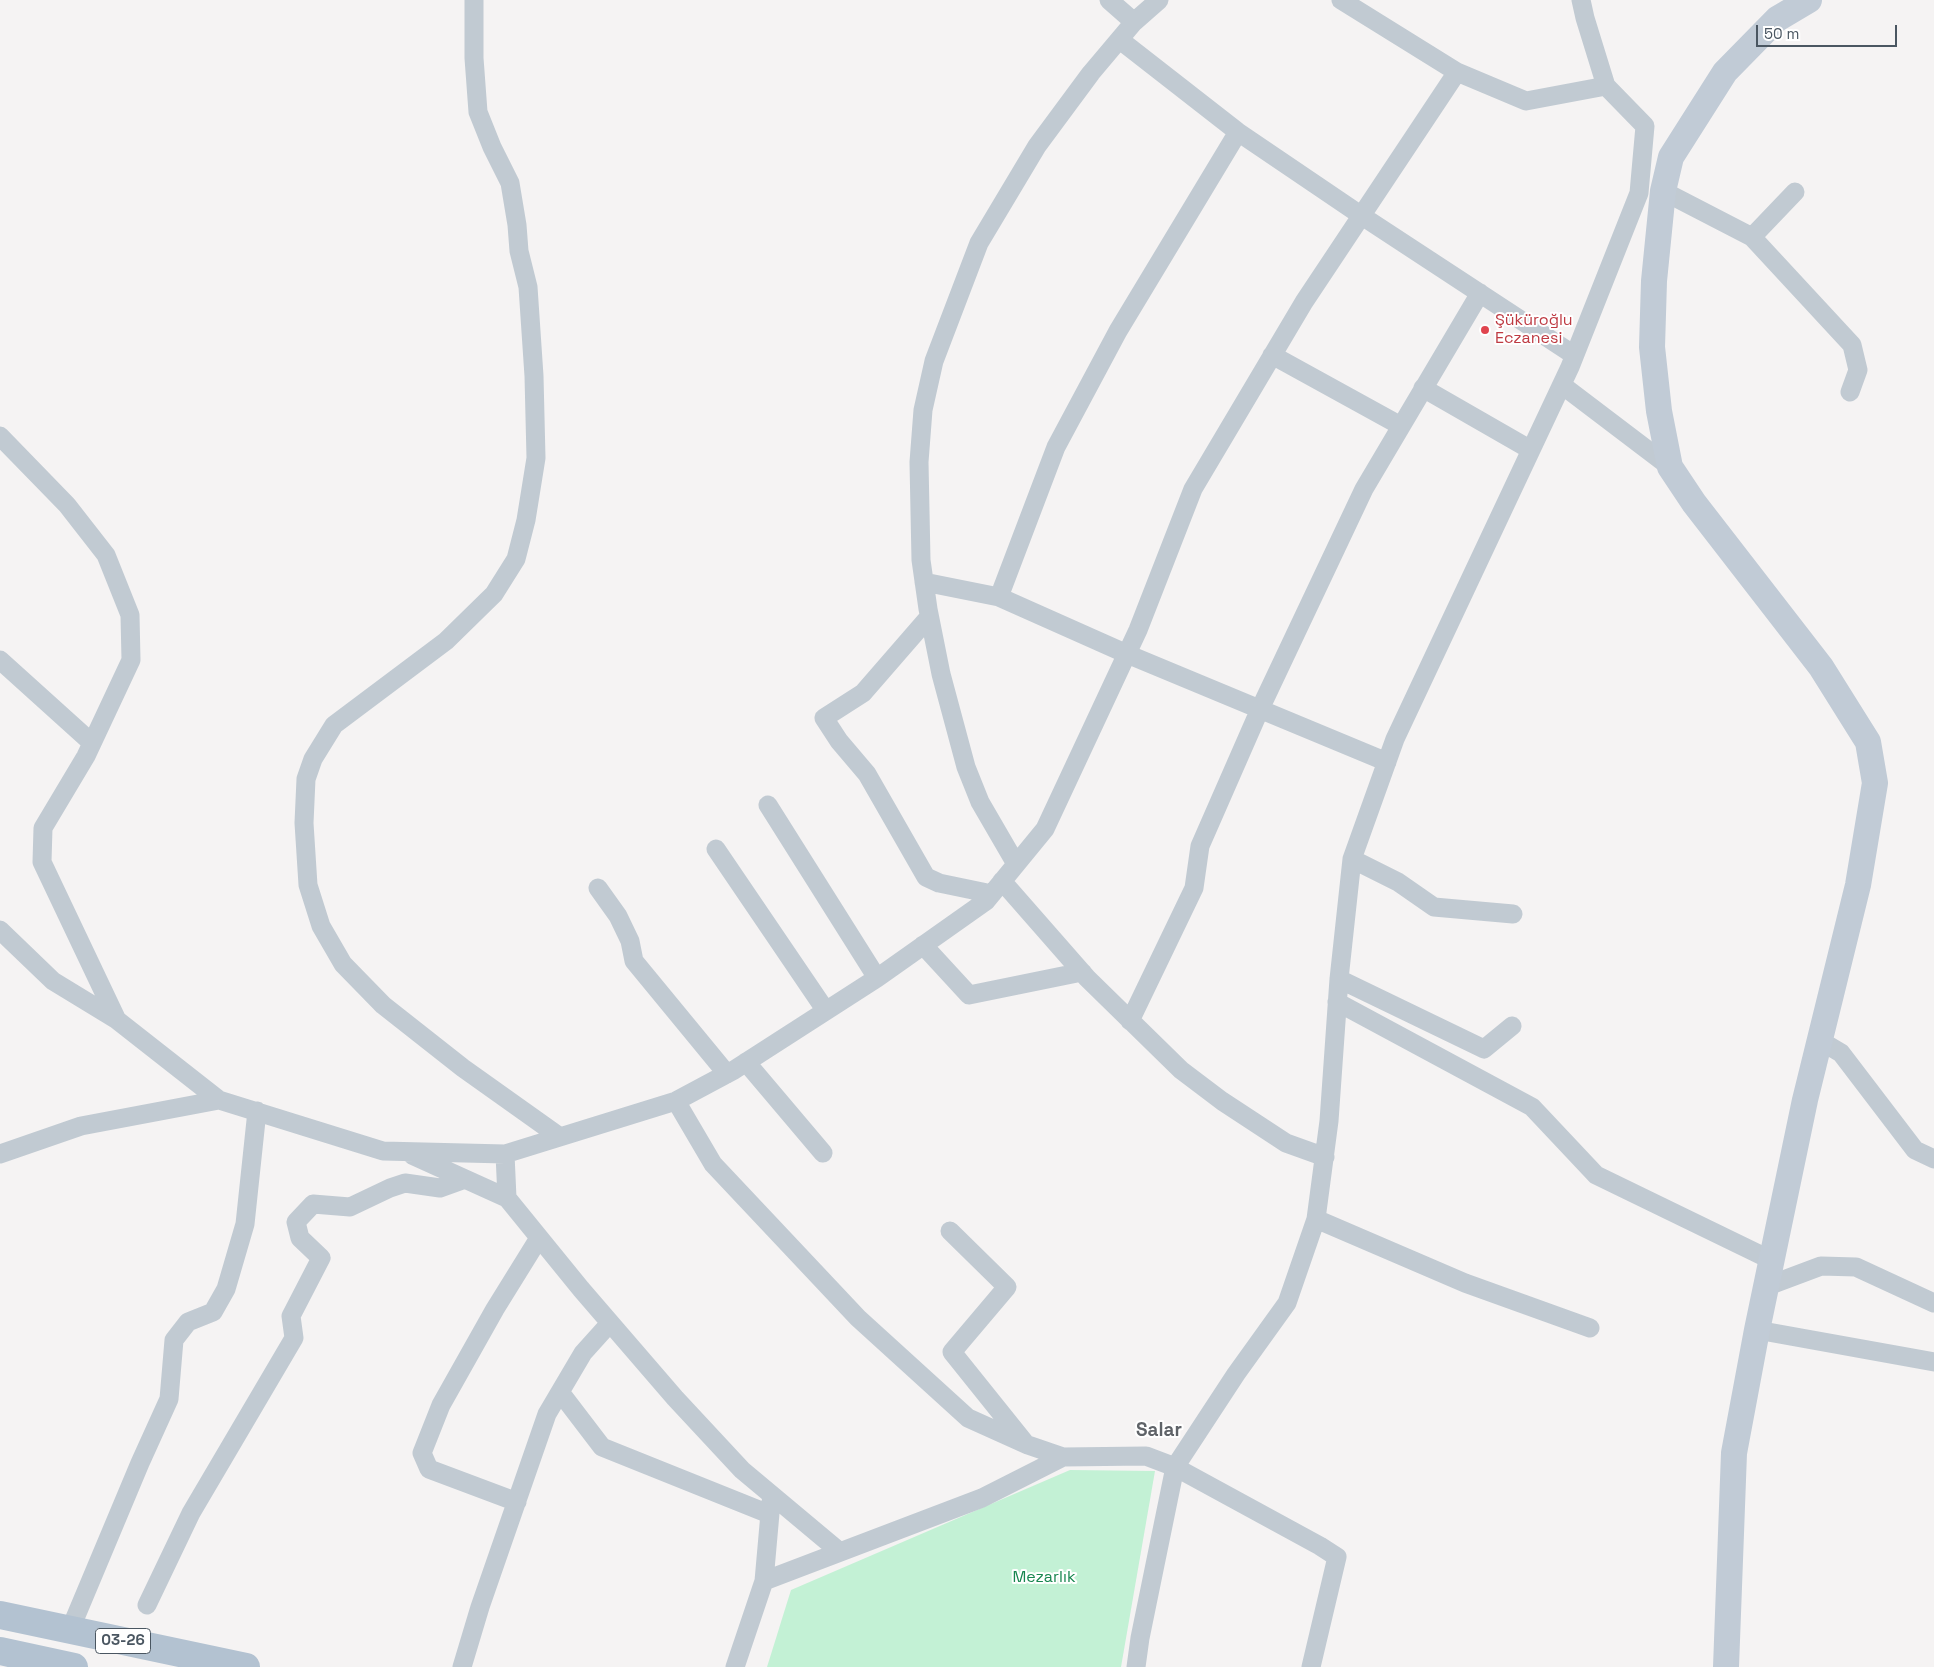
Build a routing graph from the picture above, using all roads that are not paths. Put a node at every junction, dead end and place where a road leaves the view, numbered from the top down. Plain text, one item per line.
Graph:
1 (474, 0) edge
2 (1109, 0) edge
3 (1159, 0) edge
4 (1341, 0) edge
5 (1581, 0) edge
6 (1809, 0) edge
7 (1134, 22) junction
8 (1120, 40) junction
9 (1457, 72) junction
10 (1606, 86) junction
11 (1238, 132) junction
12 (1663, 191) junction
13 (1795, 192) dead end
14 (1362, 216) junction
15 (1752, 238) junction
16 (1480, 293) junction
17 (1272, 355) junction
18 (1574, 355) junction
19 (1562, 385) junction
20 (1424, 388) junction
21 (1850, 392) dead end
22 (1401, 426) junction
23 (0, 436) edge
24 (1531, 450) junction
25 (1670, 467) junction
26 (924, 582) junction
27 (999, 597) junction
28 (929, 616) junction
29 (1127, 654) junction
30 (0, 660) edge
31 (1260, 709) junction
32 (92, 744) junction
33 (1387, 762) junction
34 (768, 805) dead end
35 (716, 849) dead end
36 (1352, 859) junction
37 (1016, 864) junction
38 (598, 888) dead end
39 (997, 888) junction
40 (1512, 914) dead end
41 (0, 930) edge
42 (924, 946) junction
43 (1082, 972) junction
44 (877, 978) junction
45 (1339, 978) junction
46 (1337, 1002) junction
47 (826, 1011) junction
48 (117, 1020) junction
49 (1130, 1021) junction
50 (1512, 1026) dead end
51 (1819, 1040) junction
52 (746, 1062) junction
53 (727, 1074) junction
54 (219, 1100) junction
55 (676, 1102) junction
56 (257, 1111) junction
57 (560, 1137) junction
58 (404, 1151) junction
59 (823, 1153) dead end
60 (0, 1154) edge
61 (505, 1154) junction
62 (1325, 1157) junction
63 (1934, 1159) edge
64 (465, 1179) junction
65 (507, 1198) junction
66 (1316, 1219) junction
67 (950, 1232) dead end
68 (539, 1238) junction
69 (1771, 1260) junction
70 (1765, 1288) junction
71 (1934, 1303) edge
72 (610, 1323) junction
73 (1590, 1328) dead end
74 (1757, 1330) junction
75 (1934, 1362) edge
76 (560, 1392) junction
77 (1028, 1446) junction
78 (1063, 1457) junction
79 (1175, 1467) junction
80 (518, 1502) junction
81 (770, 1505) junction
82 (840, 1552) junction
83 (764, 1581) junction
84 (147, 1605) dead end
85 (0, 1615) edge
86 (70, 1630) junction
87 (0, 1651) edge
88 (74, 1667) edge
89 (246, 1667) edge
90 (462, 1667) edge
91 (735, 1667) edge
92 (1136, 1667) edge
93 (1311, 1667) edge
94 (1726, 1667) edge

1 - 57 street
2 - 7 street
3 - 7 street
4 - 9 street
5 - 10 street
6 - 12 street
7 - 8 street
8 - 11 street
8 - 26 street
9 - 10 street
9 - 14 street
10 - 18 street
11 - 14 street
11 - 27 street
12 - 15 street
12 - 25 street
13 - 15 street
14 - 16 street
14 - 17 street
15 - 21 street
16 - 18 street
16 - 20 street
17 - 22 street
17 - 29 street
18 - 19 street
19 - 24 street
19 - 25 street
20 - 22 street
20 - 24 street
22 - 31 street
23 - 32 street
24 - 33 street
25 - 51 street
26 - 27 street
26 - 28 street
27 - 29 street
28 - 37 street
28 - 39 street
29 - 31 street
29 - 37 street
30 - 32 street
31 - 33 street
31 - 49 street
32 - 48 street
33 - 36 street
34 - 44 street
35 - 47 street
36 - 40 street
36 - 45 street
37 - 39 street
38 - 53 street
39 - 42 street
39 - 43 street
41 - 48 street
42 - 43 street
42 - 44 street
43 - 49 street
44 - 47 street
45 - 46 street
45 - 50 street
46 - 62 street
46 - 69 street
47 - 52 street
48 - 54 street
49 - 62 street
51 - 63 street
51 - 69 street
52 - 53 street
52 - 59 street
53 - 55 street
54 - 56 street
54 - 60 street
55 - 57 street
55 - 77 street
56 - 58 street
56 - 86 street
57 - 61 street
58 - 61 street
58 - 64 street
61 - 65 street
62 - 66 street
64 - 65 street
64 - 84 street
65 - 68 street
66 - 73 street
66 - 79 street
67 - 77 street
68 - 72 street
68 - 80 street
69 - 70 street
70 - 71 street
70 - 74 street
72 - 76 street
72 - 81 street
74 - 75 street
74 - 94 street
76 - 80 street
76 - 81 street
77 - 78 street
78 - 79 street
78 - 82 street
79 - 92 street
79 - 93 street
80 - 90 street
81 - 82 street
81 - 83 street
82 - 83 street
83 - 91 street
85 - 86 main road, 03-26
86 - 89 main road, 03-26
87 - 88 main road

